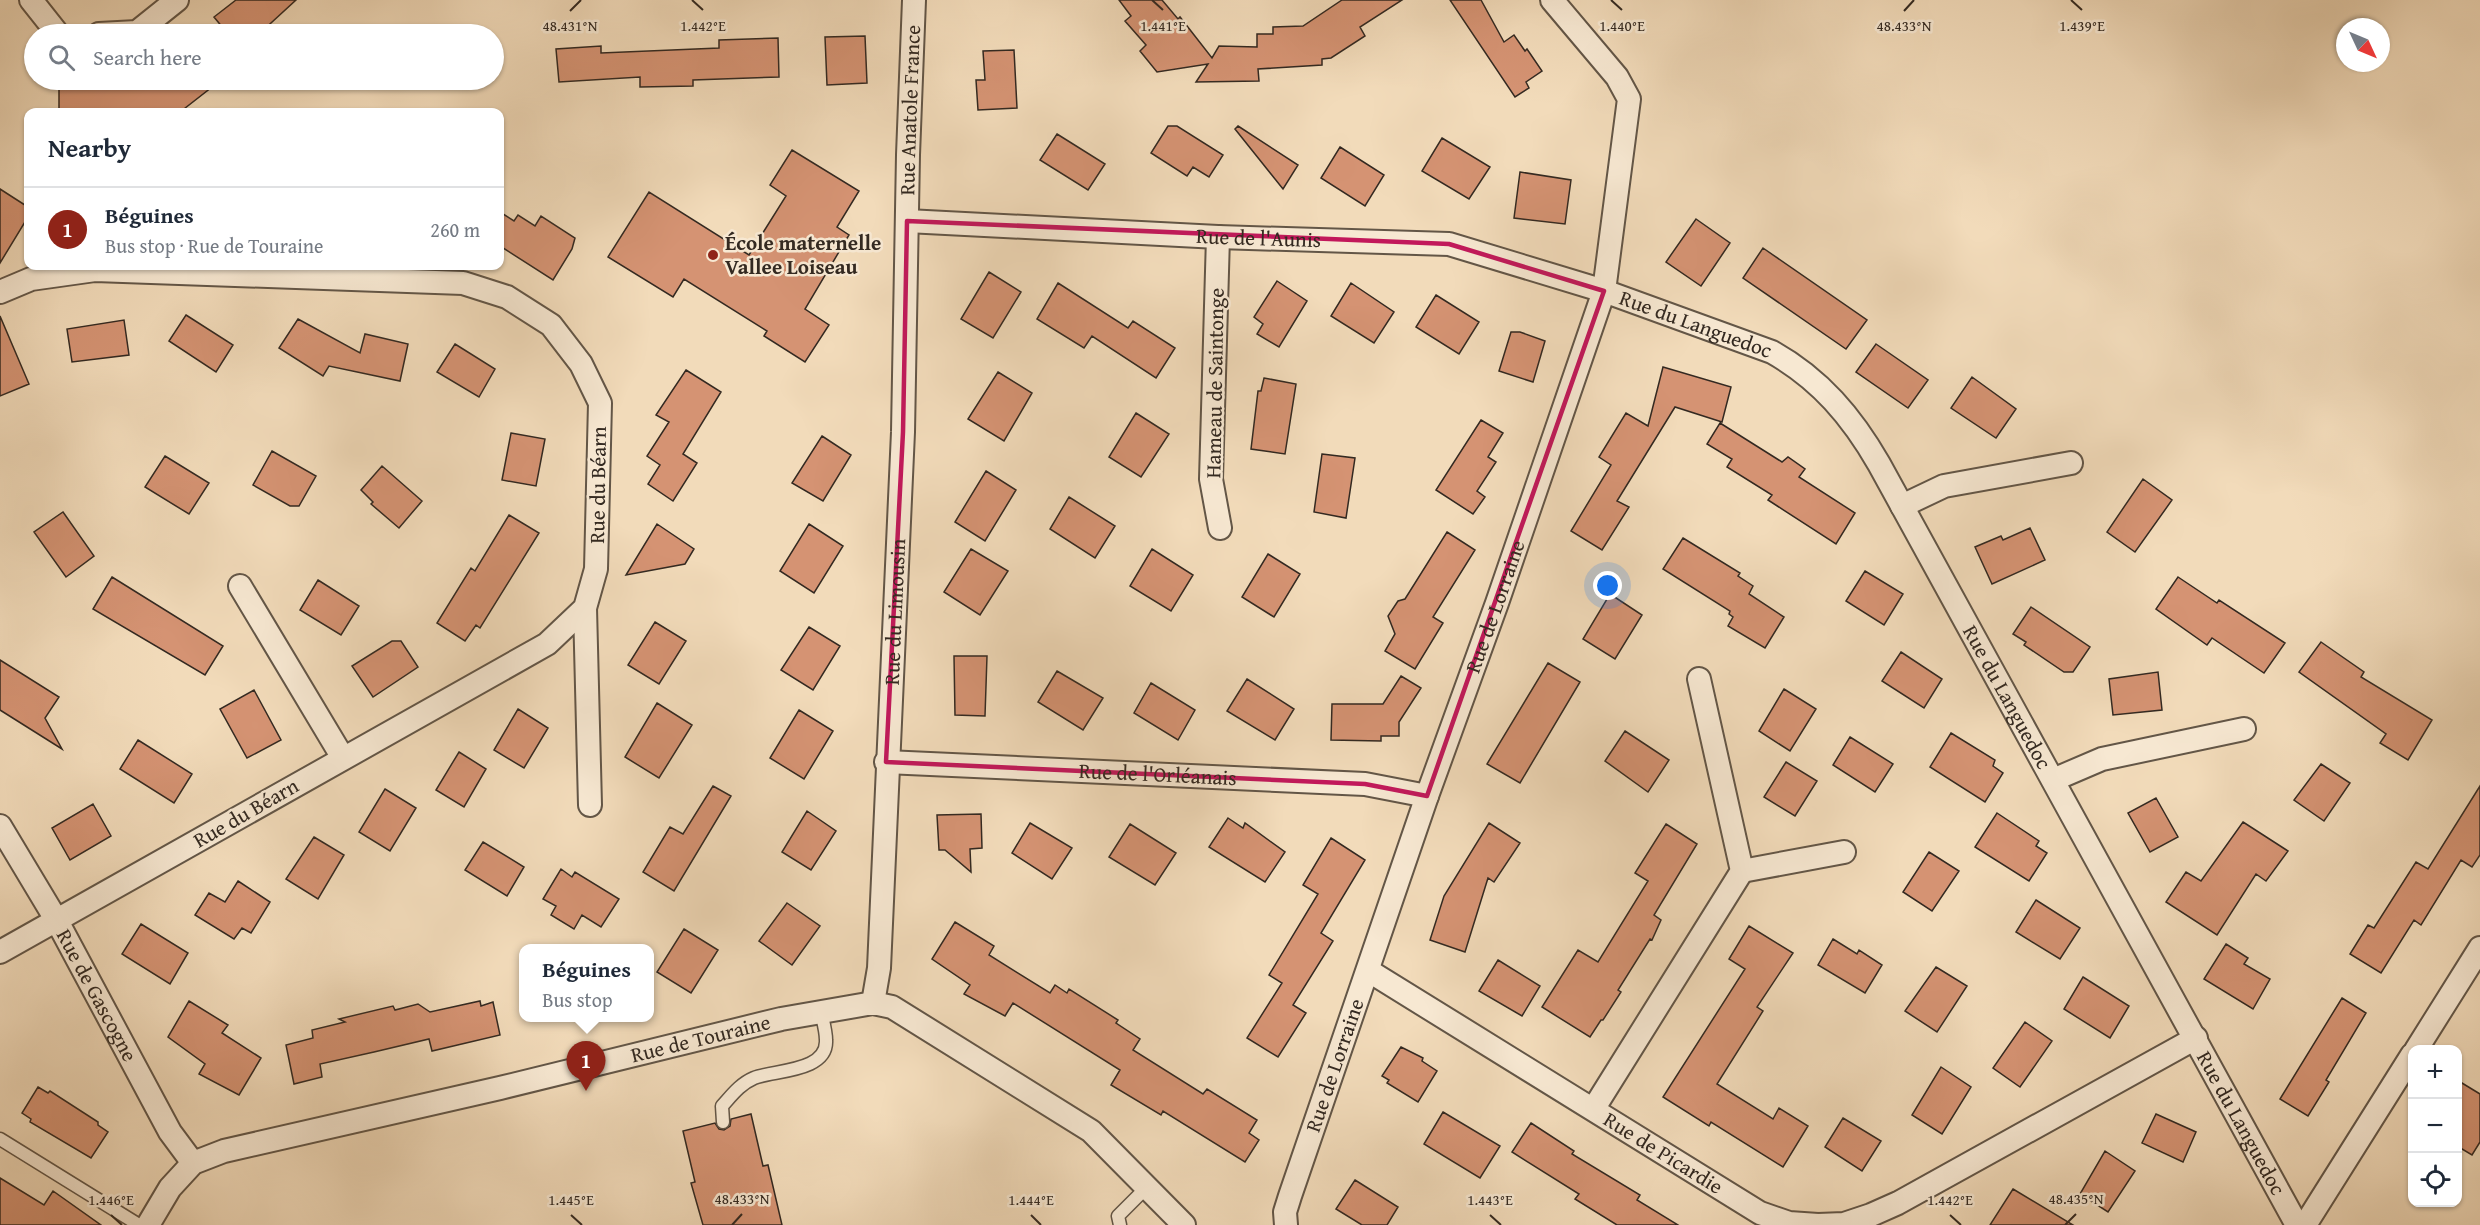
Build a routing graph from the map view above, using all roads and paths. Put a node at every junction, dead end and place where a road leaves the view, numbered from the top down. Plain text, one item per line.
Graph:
1 (31, 0) edge
2 (177, 0) edge
3 (914, 0) edge
4 (1552, 0) edge
5 (50, 24) edge
6 (146, 24) edge
7 (907, 221) junction
8 (1218, 237) junction
9 (1604, 291) junction
10 (0, 292) edge
11 (2071, 463) dead end
12 (1902, 506) junction
13 (1220, 528) dead end
14 (240, 586) dead end
15 (585, 608) junction
16 (1699, 679) dead end
17 (2244, 729) dead end
18 (343, 758) junction
19 (886, 762) junction
20 (2053, 780) junction
21 (1427, 796) junction
22 (590, 805) dead end
23 (0, 826) edge
24 (1844, 852) dead end
25 (1742, 871) junction
26 (57, 921) junction
27 (2480, 948) edge
28 (0, 952) edge
29 (1369, 971) junction
30 (873, 1003) junction
31 (821, 1012) junction
32 (2196, 1038) junction
33 (2419, 1045) edge
34 (2408, 1061) edge
35 (1594, 1108) junction
36 (723, 1122) dead end
37 (0, 1139) edge
38 (193, 1163) junction
39 (1147, 1187) junction
40 (1280, 1221) edge
41 (1844, 1224) edge
42 (138, 1225) edge
43 (148, 1225) edge
44 (1120, 1225) edge
45 (1184, 1225) edge
46 (2297, 1225) edge
47 (2305, 1225) edge

1 - 5 street
2 - 6 street
3 - 7 street, Rue Anatole France
4 - 9 street, Rue de Lorraine
7 - 8 street, Rue de l'Aunis
7 - 19 street, Rue du Limousin
8 - 9 street, Rue de l'Aunis
8 - 13 street, Hameau de Saintonge
9 - 12 street, Rue du Languedoc
9 - 21 street, Rue de Lorraine
10 - 15 street, Rue du Béarn
11 - 12 street
12 - 20 street, Rue du Languedoc
14 - 18 street
15 - 18 street, Rue du Béarn
15 - 22 street
16 - 25 street
17 - 20 street
18 - 26 street, Rue du Béarn
19 - 21 street, Rue de l'Orléanais
19 - 30 street, Rue du Limousin
20 - 32 street, Rue du Languedoc
21 - 29 street, Rue de Lorraine
23 - 26 street, Rue de Gascogne
24 - 25 street
25 - 35 street
26 - 28 street, Rue du Béarn
26 - 38 street, Rue de Gascogne
27 - 33 street
29 - 35 street, Rue de Picardie
29 - 40 street, Rue de Lorraine
30 - 31 street, Rue de Touraine
30 - 39 street, Rue de Touraine
31 - 36 lane
31 - 38 street, Rue de Touraine
32 - 41 street, Rue de Picardie
32 - 46 street, Rue du Languedoc
34 - 47 street
35 - 41 street, Rue de Picardie
37 - 42 lane
38 - 43 street, Rue de Touraine
39 - 44 lane
39 - 45 street, Rue de Touraine

